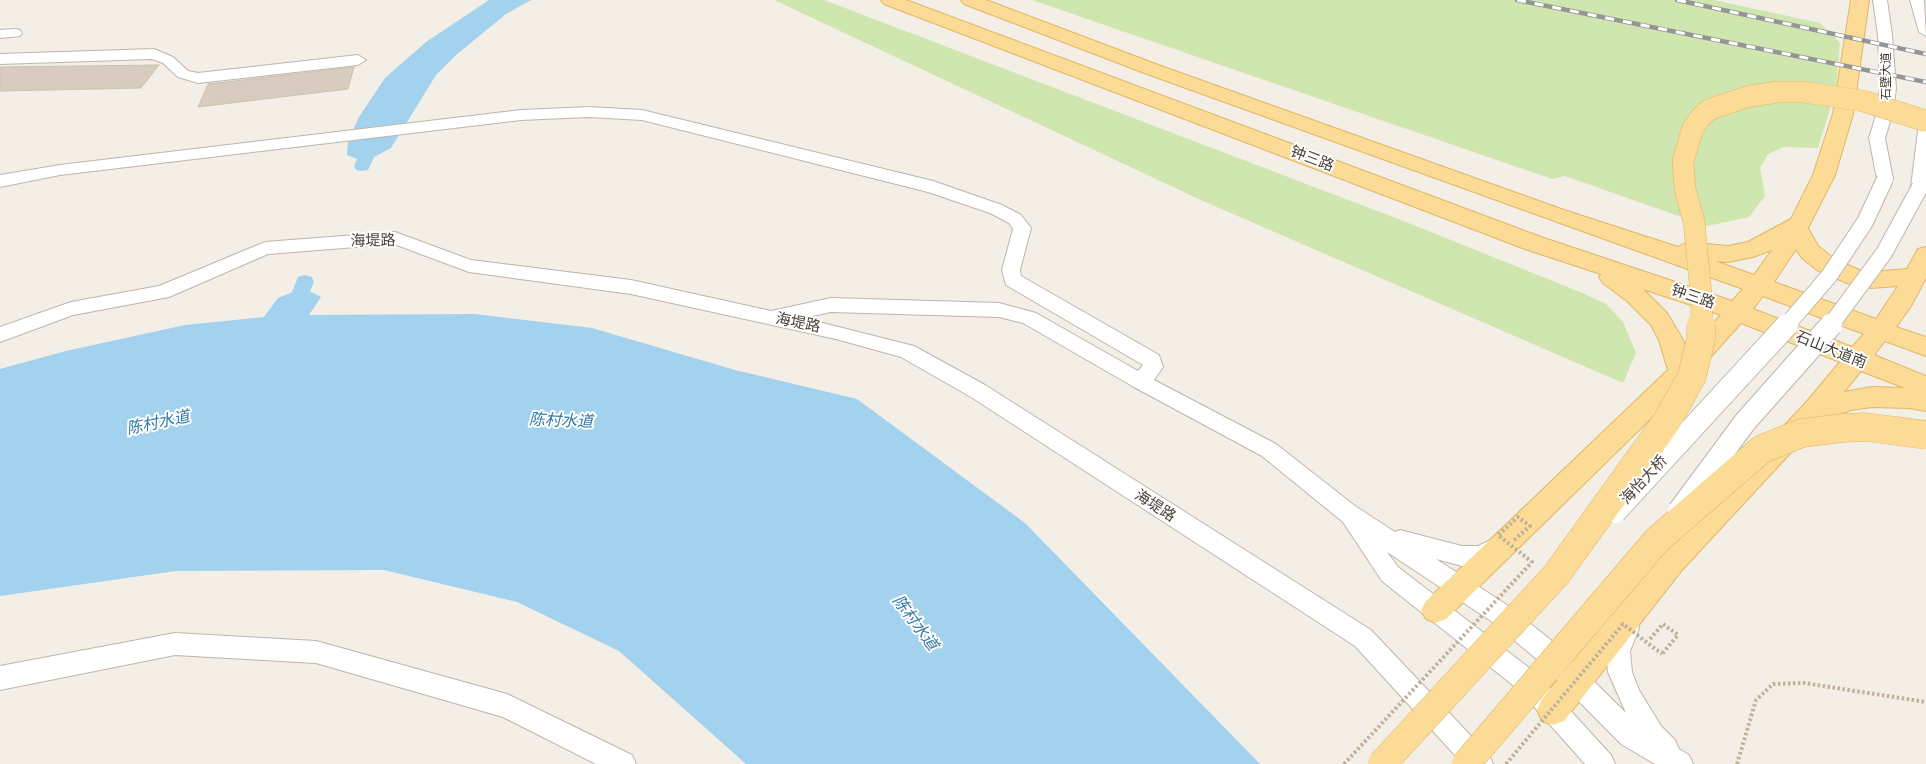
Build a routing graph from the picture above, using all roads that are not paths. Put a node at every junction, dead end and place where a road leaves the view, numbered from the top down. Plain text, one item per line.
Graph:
1 (890, 0) edge
2 (970, 0) edge
3 (1860, 0) edge
4 (1880, 0) edge
5 (1917, 0) edge
6 (1926, 32) edge
7 (0, 59) edge
8 (358, 60) dead end
9 (1926, 121) edge
10 (1926, 131) edge
11 (1885, 180) joint
12 (0, 181) edge
13 (1556, 215) junction
14 (1799, 225) junction
15 (1638, 241) junction
16 (1533, 243) junction
17 (1923, 273) edge
18 (1758, 286) junction
19 (1737, 312) junction
20 (769, 317) junction
21 (1880, 331) junction
22 (0, 335) edge
23 (1926, 348) edge
24 (1854, 360) junction
25 (1681, 373) junction
26 (1141, 382) junction
27 (1926, 386) edge
28 (1926, 402) edge
29 (1811, 414) junction
30 (1926, 434) edge
31 (1347, 513) junction
32 (1657, 540) junction
33 (1508, 542) junction
34 (1556, 575) junction
35 (1460, 587) junction
36 (1636, 607) junction
37 (1436, 610) junction
38 (0, 678) edge
39 (1576, 681) junction
40 (1553, 710) junction
41 (623, 764) edge
42 (1382, 764) edge
43 (1466, 764) edge
44 (1480, 764) edge
45 (1602, 764) edge
46 (1681, 764) edge

1 - 16 main road, 钟三路
2 - 13 main road, 钟三路
3 - 14 main road
4 - 11 street, 石壁大道
5 - 6 street
7 - 8 street
9 - 34 main road, bridge
10 - 32 street, bridge
11 - 34 street, 海怡大桥, bridge
12 - 26 street
13 - 15 main road, 钟三路
13 - 16 main road
14 - 15 main road
14 - 17 main road
14 - 18 main road
15 - 18 main road, 钟三路
16 - 19 main road, 钟三路
16 - 25 main road
17 - 21 main road
18 - 19 main road
18 - 21 main road
19 - 24 main road, 石山大道南
19 - 25 main road
20 - 22 street, 海堤路
20 - 26 street
20 - 44 street, 海堤路
21 - 23 main road
21 - 24 main road
24 - 27 main road, 石山大道南
24 - 29 main road
25 - 33 main road
26 - 31 street
28 - 29 main road
29 - 36 main road
30 - 32 main road, bridge
31 - 33 street
31 - 35 street
31 - 37 street
32 - 43 main road, bridge
33 - 35 main road
34 - 42 main road, 海怡大桥, bridge
35 - 37 main road
35 - 39 street
36 - 39 main road
36 - 46 street
37 - 40 street
38 - 41 street
39 - 40 main road
39 - 46 street
40 - 45 street

